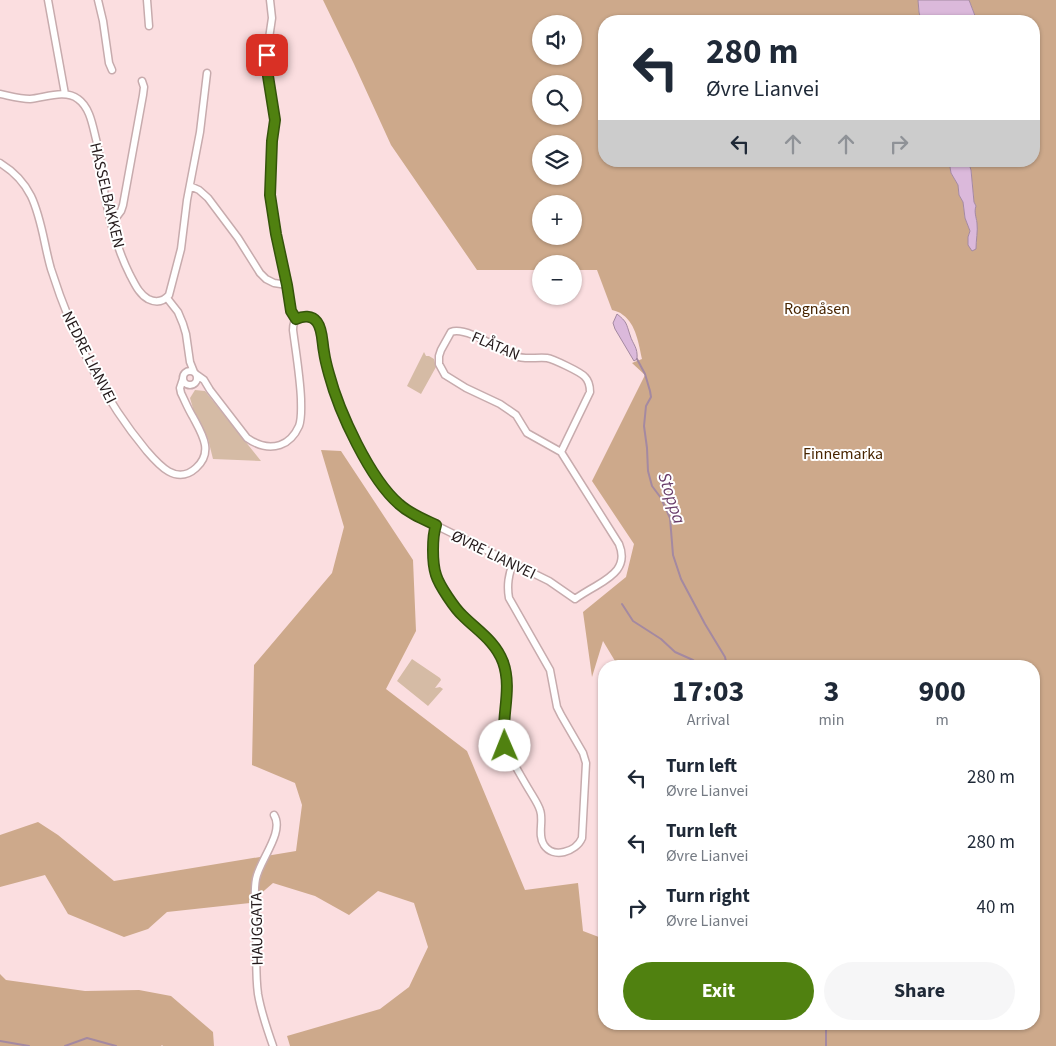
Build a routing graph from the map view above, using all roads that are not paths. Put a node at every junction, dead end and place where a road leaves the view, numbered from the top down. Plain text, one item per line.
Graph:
1 (48, 0) edge
2 (98, 0) edge
3 (147, 0) edge
4 (270, 0) edge
5 (149, 26) dead end
6 (112, 70) dead end
7 (207, 74) dead end
8 (142, 81) dead end
9 (0, 94) edge
10 (65, 94) junction
11 (0, 163) edge
12 (190, 186) junction
13 (112, 223) junction
14 (287, 285) junction
15 (167, 298) junction
16 (296, 319) junction
17 (190, 362) junction
18 (196, 374) junction
19 (184, 376) junction
20 (192, 385) junction
21 (210, 390) junction
22 (183, 398) junction
23 (561, 452) junction
24 (436, 525) junction
25 (514, 563) junction
26 (575, 599) joint
27 (274, 815) dead end
28 (273, 1046) edge

1 - 10 street
2 - 6 street
3 - 5 street
4 - 14 street
7 - 12 street
8 - 13 street
9 - 10 street
10 - 13 street, HASSELBAKKEN
11 - 22 street, NEDRE LIANVEI
12 - 14 street
12 - 15 street
13 - 15 street, HASSELBAKKEN
14 - 16 street
15 - 17 street
16 - 21 street
16 - 24 street, ØVRE LIANVEI
17 - 18 street
17 - 19 street
18 - 19 street
18 - 20 street
18 - 21 street
19 - 20 street
19 - 22 street, NEDRE LIANVEI
20 - 21 street
20 - 22 street
23 - 23 street, FLÅTAN
23 - 26 street, FLÅTAN
24 - 25 street, ØVRE LIANVEI
24 - 25 street
25 - 26 street, ØVRE LIANVEI
27 - 28 street, HAUGGATA

